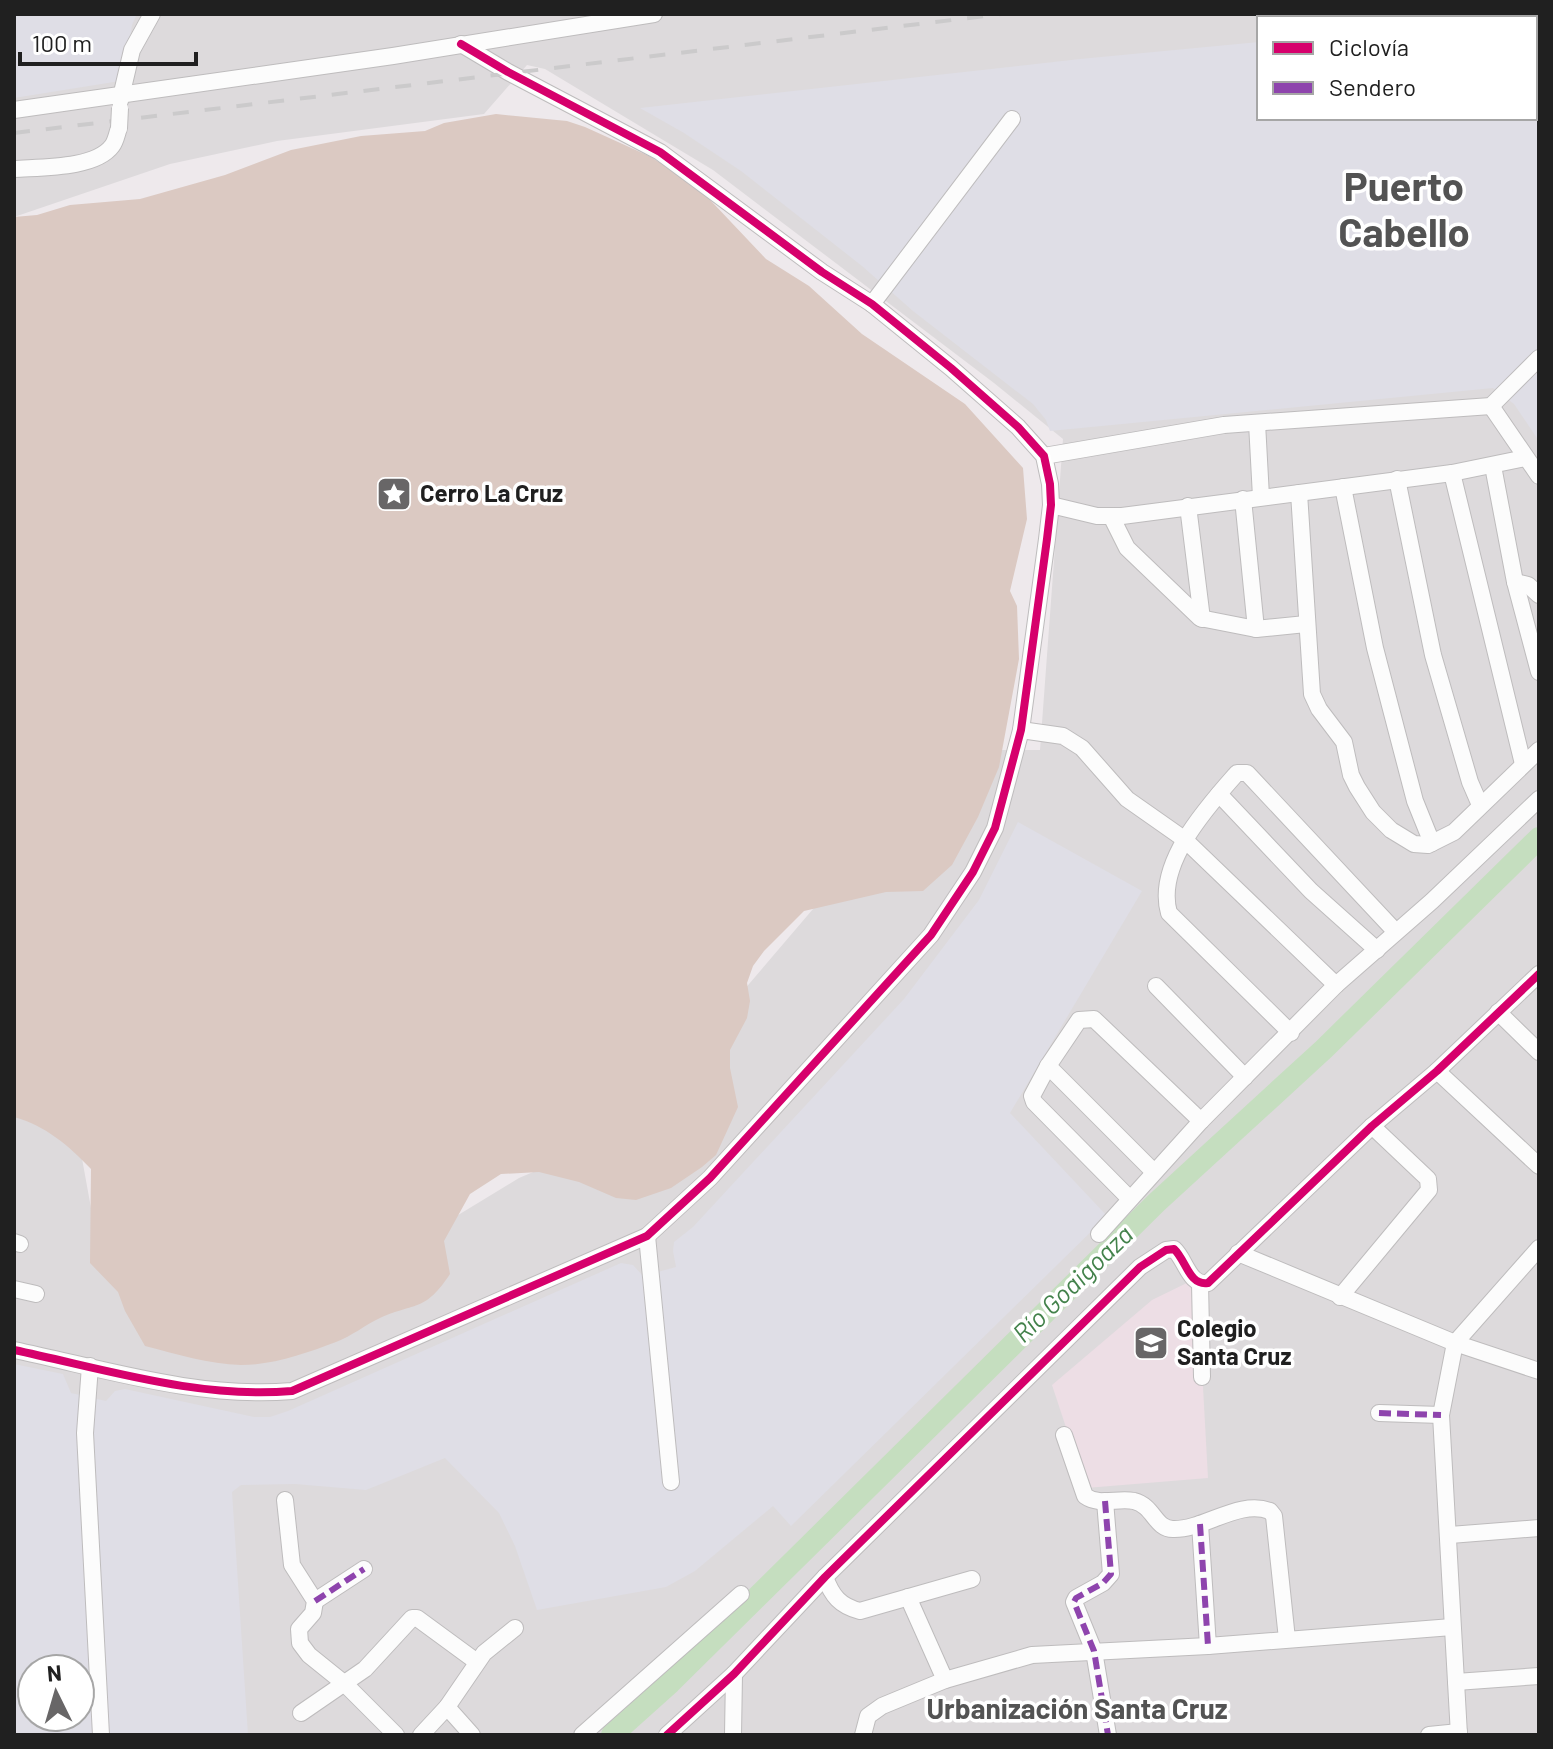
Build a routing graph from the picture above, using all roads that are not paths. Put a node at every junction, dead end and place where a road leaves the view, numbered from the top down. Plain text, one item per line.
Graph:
1 (152, 14) edge
2 (533, 14) edge
3 (654, 14) edge
4 (533, 32) junction
5 (461, 44) junction
6 (120, 101) junction
7 (14, 110) edge
8 (1012, 119) dead end
9 (14, 169) edge
10 (872, 304) junction
11 (1539, 358) edge
12 (1491, 406) junction
13 (1257, 423) junction
14 (1044, 456) junction
15 (1525, 458) junction
16 (1493, 466) junction
17 (1452, 473) junction
18 (1539, 476) edge
19 (1397, 479) junction
20 (1343, 487) junction
21 (1299, 493) junction
22 (1261, 497) junction
23 (1243, 499) junction
24 (1051, 505) junction
25 (1188, 506) junction
26 (1111, 516) junction
27 (1515, 582) junction
28 (1539, 595) edge
29 (1202, 619) junction
30 (1306, 624) junction
31 (1256, 629) junction
32 (1539, 672) edge
33 (1021, 730) junction
34 (1539, 750) edge
35 (1523, 764) junction
36 (1219, 794) junction
37 (1539, 799) edge
38 (1480, 805) junction
39 (1184, 839) junction
40 (1432, 843) junction
41 (1395, 931) junction
42 (1377, 950) junction
43 (1539, 974) edge
44 (1336, 985) junction
45 (1156, 986) dead end
46 (1498, 1012) junction
47 (1291, 1033) junction
48 (1539, 1052) edge
49 (1048, 1066) junction
50 (1437, 1071) junction
51 (1245, 1077) junction
52 (1201, 1121) junction
53 (1372, 1126) junction
54 (1539, 1166) edge
55 (1153, 1171) junction
56 (1129, 1198) junction
57 (1099, 1234) dead end
58 (647, 1236) junction
59 (1539, 1248) edge
60 (1238, 1253) junction
61 (1200, 1284) junction
62 (14, 1289) edge
63 (36, 1294) dead end
64 (1340, 1297) junction
65 (1455, 1343) junction
66 (14, 1350) edge
67 (90, 1366) junction
68 (1539, 1371) edge
69 (1202, 1377) dead end
70 (1379, 1413) dead end
71 (1441, 1415) junction
72 (1064, 1435) dead end
73 (671, 1482) dead end
74 (285, 1500) dead end
75 (1105, 1501) junction
76 (1200, 1524) junction
77 (1539, 1528) edge
78 (1450, 1535) junction
79 (364, 1569) dead end
80 (825, 1577) junction
81 (972, 1579) dead end
82 (741, 1594) dead end
83 (908, 1597) junction
84 (315, 1601) junction
85 (1452, 1627) junction
86 (515, 1628) dead end
87 (1287, 1639) junction
88 (1208, 1646) junction
89 (1094, 1651) junction
90 (477, 1662) junction
91 (734, 1674) junction
92 (1539, 1676) edge
93 (945, 1680) junction
94 (1456, 1682) junction
95 (345, 1684) junction
96 (447, 1707) junction
97 (301, 1713) dead end
98 (1459, 1734) edge
99 (101, 1735) edge
100 (396, 1735) edge
101 (421, 1735) edge
102 (472, 1735) edge
103 (582, 1735) edge
104 (667, 1735) edge
105 (733, 1735) edge
106 (863, 1735) edge
107 (1108, 1735) edge
108 (1429, 1735) edge

1 - 6 street
2 - 4 street
3 - 4 street
4 - 5 street
5 - 6 street
5 - 10 street
6 - 7 street
6 - 9 street, bridge
8 - 10 street
10 - 14 street
11 - 12 street
12 - 13 street
12 - 15 street
13 - 14 street
13 - 22 street
14 - 24 street
15 - 16 street
15 - 18 street
16 - 17 street
16 - 27 street
17 - 19 street
17 - 35 street
19 - 20 street
19 - 38 street
20 - 21 street
20 - 40 street
21 - 22 street
21 - 30 street
22 - 23 street
23 - 25 street
23 - 31 street
24 - 26 street
24 - 33 street
25 - 26 street
25 - 29 street
26 - 29 street
27 - 28 street
27 - 32 street
29 - 31 street
30 - 31 street
30 - 40 street
33 - 39 street
33 - 58 street
34 - 35 street
35 - 38 street
36 - 39 street
36 - 41 street
36 - 42 street
37 - 41 street
38 - 40 street
39 - 44 street
39 - 47 street
41 - 42 street
42 - 44 street
43 - 46 street
44 - 47 street
45 - 51 street
46 - 48 street
46 - 50 street
47 - 51 street
49 - 52 street
49 - 55 street
49 - 56 street
50 - 53 street
50 - 54 street
51 - 52 street
52 - 55 street
53 - 60 street
53 - 64 street
55 - 56 street
56 - 57 street
58 - 67 street
58 - 73 street
59 - 65 street
60 - 61 street
60 - 64 street
61 - 69 street
61 - 80 street
62 - 63 street
64 - 65 street
65 - 68 street
65 - 71 street
66 - 67 street
67 - 99 street
70 - 71 street
71 - 78 street
72 - 75 street
74 - 84 street
75 - 76 street
75 - 89 street
76 - 87 street
76 - 88 street
77 - 78 street
78 - 85 street
79 - 84 street
80 - 83 street
80 - 91 street
81 - 83 street
82 - 103 street
83 - 93 street
84 - 95 street
85 - 87 street
85 - 94 street
86 - 90 street
87 - 88 street
88 - 89 street
89 - 93 street
89 - 107 street
90 - 95 street
90 - 96 street
91 - 104 street
91 - 105 street
92 - 94 street
93 - 106 street
94 - 98 street
95 - 97 street
95 - 100 street
96 - 101 street
96 - 102 street
98 - 108 street

